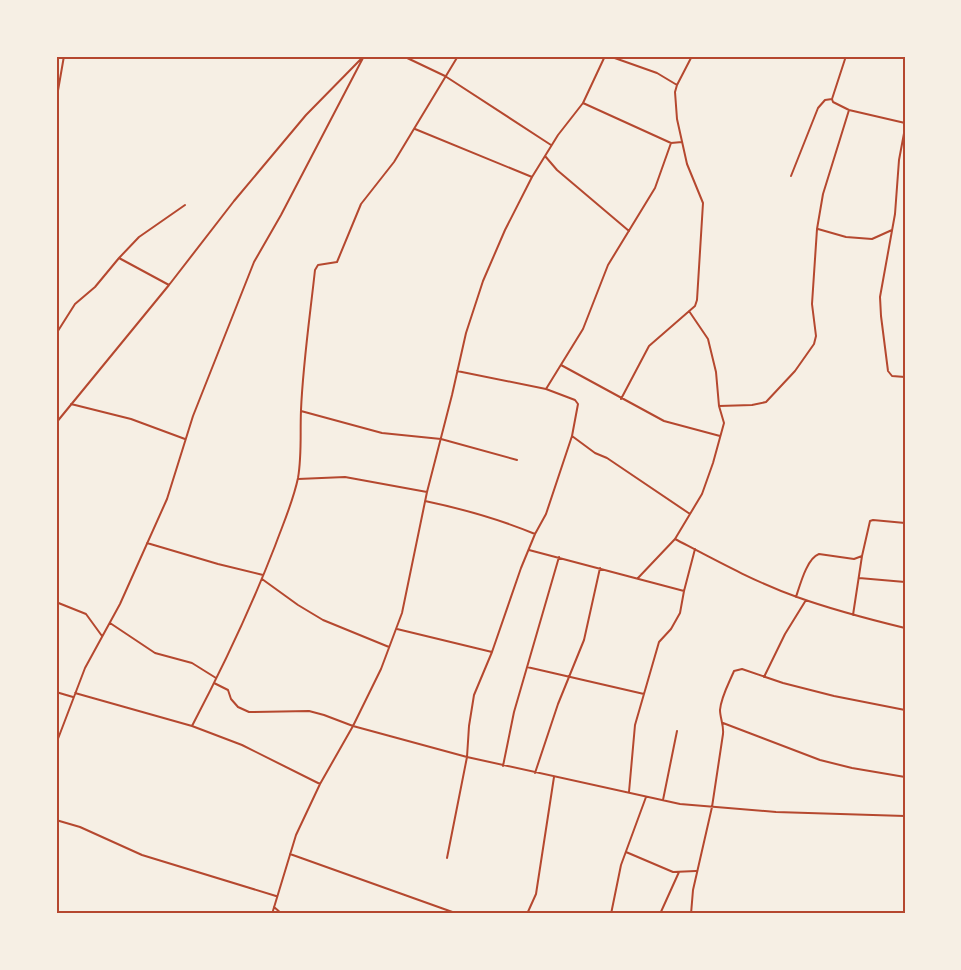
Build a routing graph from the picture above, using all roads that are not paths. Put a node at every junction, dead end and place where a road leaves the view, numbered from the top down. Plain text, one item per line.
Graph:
1 (64, 56) edge
2 (403, 56) edge
3 (458, 56) edge
4 (604, 56) edge
5 (609, 56) edge
6 (692, 56) edge
7 (846, 56) edge
8 (363, 57) edge
9 (445, 76) junction
10 (677, 85) junction
11 (832, 99) junction
12 (56, 102) edge
13 (583, 103) junction
14 (849, 110) junction
15 (905, 126) edge
16 (415, 129) junction
17 (682, 142) junction
18 (670, 143) junction
19 (551, 145) junction
20 (544, 156) junction
21 (791, 176) dead end
22 (532, 178) junction
23 (185, 205) dead end
24 (817, 229) junction
25 (892, 230) junction
26 (629, 231) junction
27 (119, 258) junction
28 (169, 285) junction
29 (688, 312) junction
30 (56, 334) edge
31 (561, 365) junction
32 (456, 371) junction
33 (905, 377) edge
34 (546, 388) junction
35 (621, 399) junction
36 (71, 404) junction
37 (719, 406) junction
38 (301, 411) junction
39 (56, 423) edge
40 (572, 436) junction
41 (720, 436) junction
42 (185, 439) junction
43 (441, 439) junction
44 (517, 460) dead end
45 (298, 479) junction
46 (427, 492) junction
47 (426, 501) junction
48 (690, 514) junction
49 (905, 523) edge
50 (535, 534) junction
51 (675, 539) junction
52 (147, 543) junction
53 (695, 549) junction
54 (529, 550) junction
55 (862, 556) junction
56 (558, 557) junction
57 (600, 568) junction
58 (264, 575) junction
59 (638, 578) junction
60 (859, 578) junction
61 (262, 579) junction
62 (905, 582) edge
63 (684, 591) junction
64 (796, 597) junction
65 (806, 600) junction
66 (56, 602) edge
67 (853, 616) junction
68 (110, 623) junction
69 (905, 628) edge
70 (397, 630) junction
71 (102, 636) junction
72 (390, 648) junction
73 (492, 652) junction
74 (528, 666) junction
75 (569, 676) junction
76 (764, 677) junction
77 (216, 678) junction
78 (214, 683) junction
79 (56, 692) edge
80 (75, 693) junction
81 (644, 694) junction
82 (73, 697) junction
83 (905, 710) edge
84 (723, 724) junction
85 (192, 726) junction
86 (353, 726) junction
87 (677, 731) dead end
88 (56, 744) edge
89 (467, 757) junction
90 (504, 766) junction
91 (535, 773) junction
92 (554, 777) junction
93 (905, 777) edge
94 (320, 784) junction
95 (629, 792) junction
96 (646, 797) junction
97 (663, 800) junction
98 (712, 807) junction
99 (905, 816) edge
100 (56, 820) edge
101 (626, 852) junction
102 (290, 854) junction
103 (447, 858) dead end
104 (696, 871) junction
105 (679, 872) junction
106 (276, 897) junction
107 (274, 907) junction
108 (272, 914) edge
109 (282, 914) edge
110 (458, 914) edge
111 (527, 914) edge
112 (611, 914) edge
113 (660, 914) edge
114 (690, 914) edge

1 - 12 street
2 - 9 street
3 - 9 street
4 - 13 street
5 - 10 street
6 - 10 street
7 - 11 street
8 - 28 street
8 - 42 street
9 - 16 street
9 - 19 street
10 - 17 street
11 - 14 street
11 - 21 street
13 - 18 street
13 - 19 street
14 - 15 street
14 - 24 street
15 - 25 street
16 - 22 street
16 - 38 street
17 - 18 street
17 - 29 street
18 - 26 street
19 - 20 street
20 - 22 street
20 - 26 street
22 - 32 street
23 - 27 street
24 - 25 street
24 - 37 street
25 - 33 street
26 - 31 street
27 - 28 street
27 - 30 street
28 - 36 street
29 - 35 street
29 - 37 street
31 - 34 street
31 - 35 street
32 - 34 street
32 - 43 street
34 - 40 street
35 - 41 street
36 - 39 street
36 - 42 street
37 - 41 street
38 - 43 street
38 - 45 street
40 - 48 street
40 - 50 street
41 - 48 street
42 - 52 street
43 - 44 street
43 - 46 street
45 - 46 street
45 - 58 street
46 - 47 street
47 - 50 street
47 - 70 street
48 - 51 street
49 - 55 street
50 - 54 street
51 - 53 street
51 - 59 street
52 - 58 street
52 - 68 street
53 - 63 street
53 - 64 street
54 - 56 street
54 - 73 street
55 - 60 street
55 - 64 street
56 - 57 street
56 - 74 street
57 - 59 street
57 - 75 street
58 - 61 street
59 - 63 street
60 - 62 street
60 - 67 street
61 - 72 street
61 - 77 street
63 - 81 street
64 - 65 street
65 - 67 street
65 - 76 street
66 - 71 street
67 - 69 street
68 - 71 street
68 - 77 street
70 - 72 street
70 - 73 street
71 - 80 street
72 - 86 street
73 - 89 street
74 - 75 street
74 - 90 street
75 - 81 street
75 - 91 street
76 - 83 street
76 - 84 street
77 - 78 street
78 - 85 street
78 - 86 street
79 - 82 street
80 - 82 street
80 - 85 street
81 - 95 street
82 - 88 street
84 - 93 street
84 - 98 street
85 - 94 street
86 - 89 street
86 - 94 street
87 - 97 street
89 - 90 street
89 - 103 street
90 - 91 street
91 - 92 street
92 - 95 street
92 - 111 street
94 - 102 street
95 - 96 street
96 - 97 street
96 - 101 street
97 - 98 street
98 - 99 street
98 - 104 street
100 - 106 street
101 - 105 street
101 - 112 street
102 - 106 street
102 - 110 street
104 - 105 street
104 - 114 street
105 - 113 street
106 - 107 street
107 - 108 street
107 - 109 street

